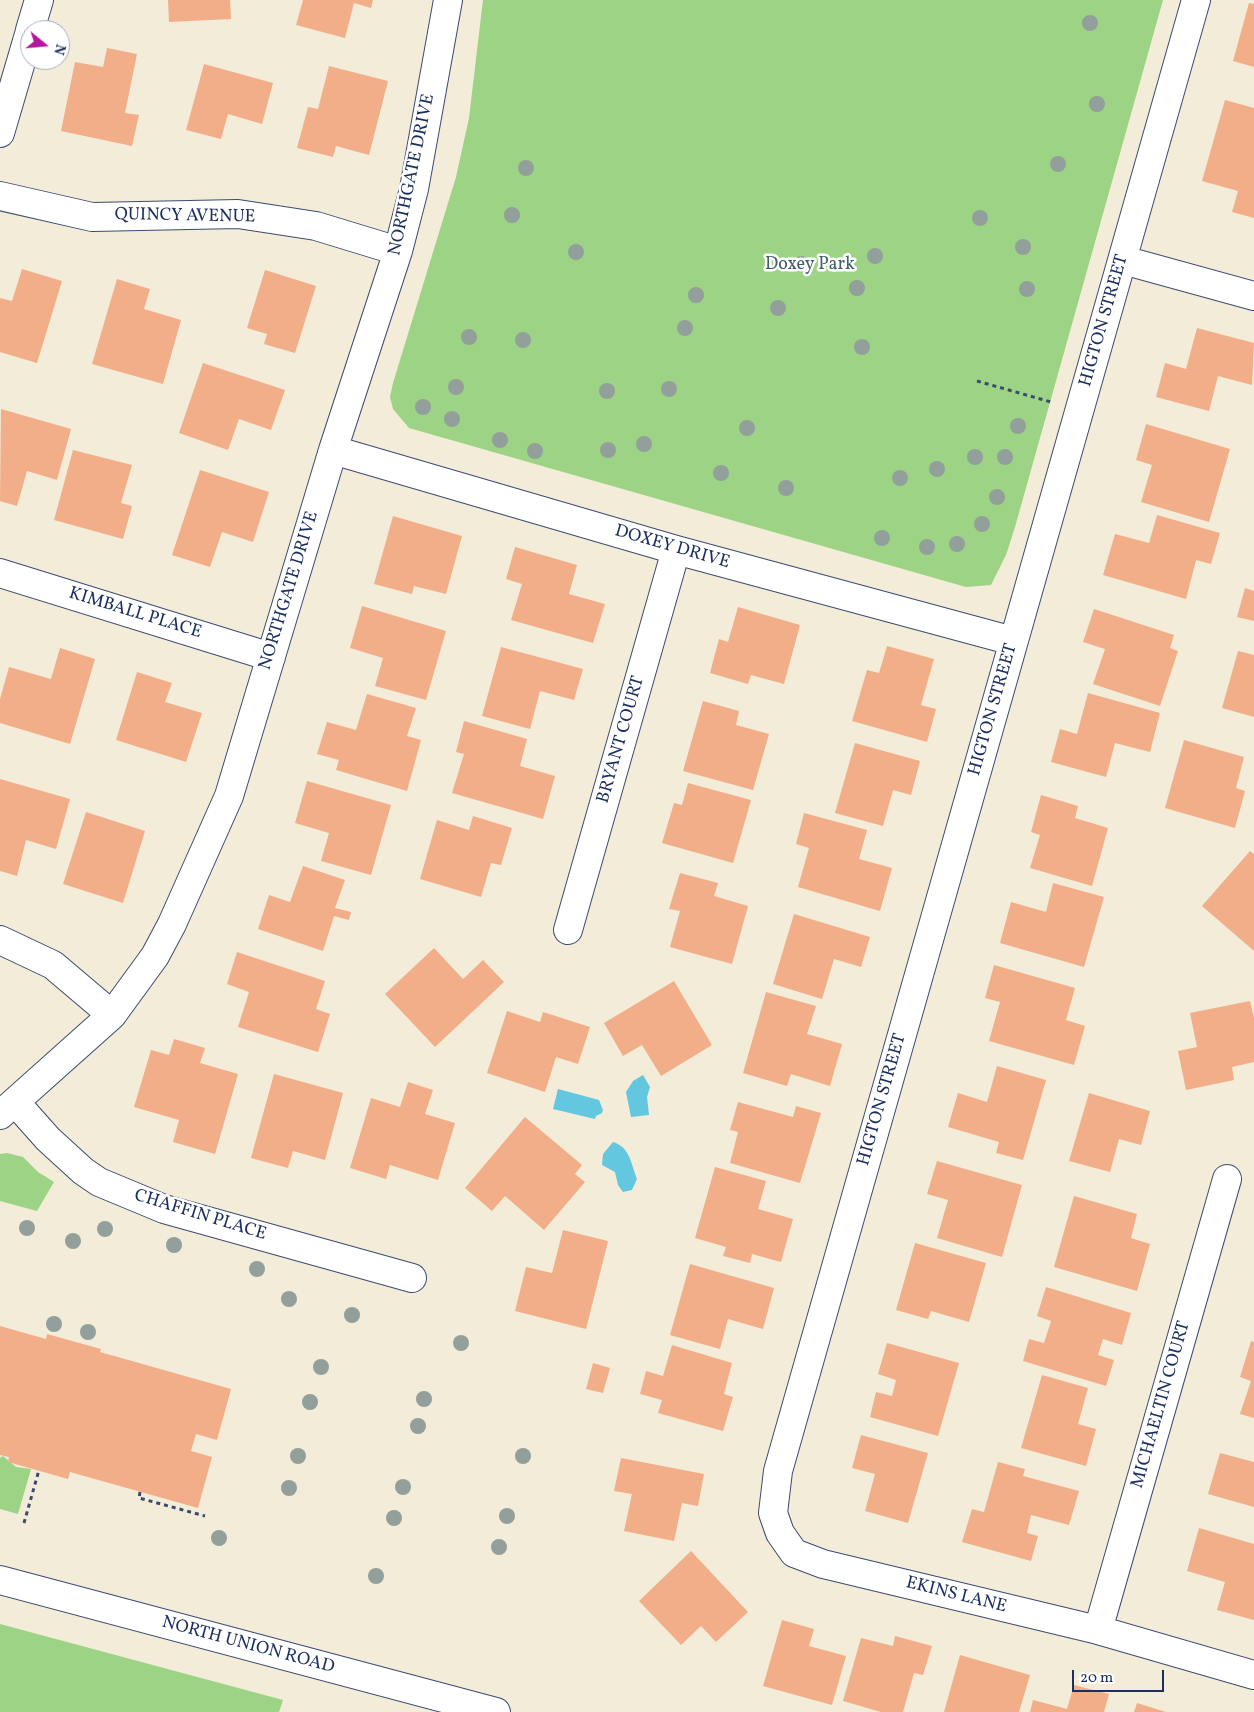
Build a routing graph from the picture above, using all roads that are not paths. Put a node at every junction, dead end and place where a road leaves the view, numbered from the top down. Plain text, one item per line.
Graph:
1 (39, 0) edge
2 (448, 0) edge
3 (1196, 0) edge
4 (33, 20) edge
5 (20, 65) edge
6 (0, 133) edge
7 (0, 196) edge
8 (398, 251) junction
9 (1123, 260) junction
10 (1254, 296) edge
11 (333, 450) junction
12 (676, 550) junction
13 (0, 572) edge
14 (1013, 641) junction
15 (270, 656) junction
16 (568, 930) dead end
17 (0, 940) edge
18 (112, 1015) junction
19 (8, 1109) edge
20 (1227, 1179) dead end
21 (412, 1278) dead end
22 (792, 1420) joint
23 (0, 1580) edge
24 (1098, 1630) junction
25 (1254, 1675) edge
26 (496, 1712) edge

1 - 4 street
2 - 8 street, NORTHGATE DRIVE
3 - 9 street, HIGTON STREET
5 - 6 street
7 - 8 street, QUINCY AVENUE
8 - 11 street, NORTHGATE DRIVE
9 - 10 street
9 - 14 street, HIGTON STREET
11 - 12 street, DOXEY DRIVE
11 - 15 street, NORTHGATE DRIVE
12 - 14 street, DOXEY DRIVE
12 - 16 street, BRYANT COURT
13 - 15 street, KIMBALL PLACE
14 - 22 street, HIGTON STREET
15 - 18 street, NORTHGATE DRIVE
17 - 18 street
18 - 19 street, NORTHGATE DRIVE
19 - 21 street, CHAFFIN PLACE
20 - 24 street, MICHAELTIN COURT
22 - 24 street, EKINS LANE
23 - 26 street, NORTH UNION ROAD
24 - 25 street, EKINS LANE

